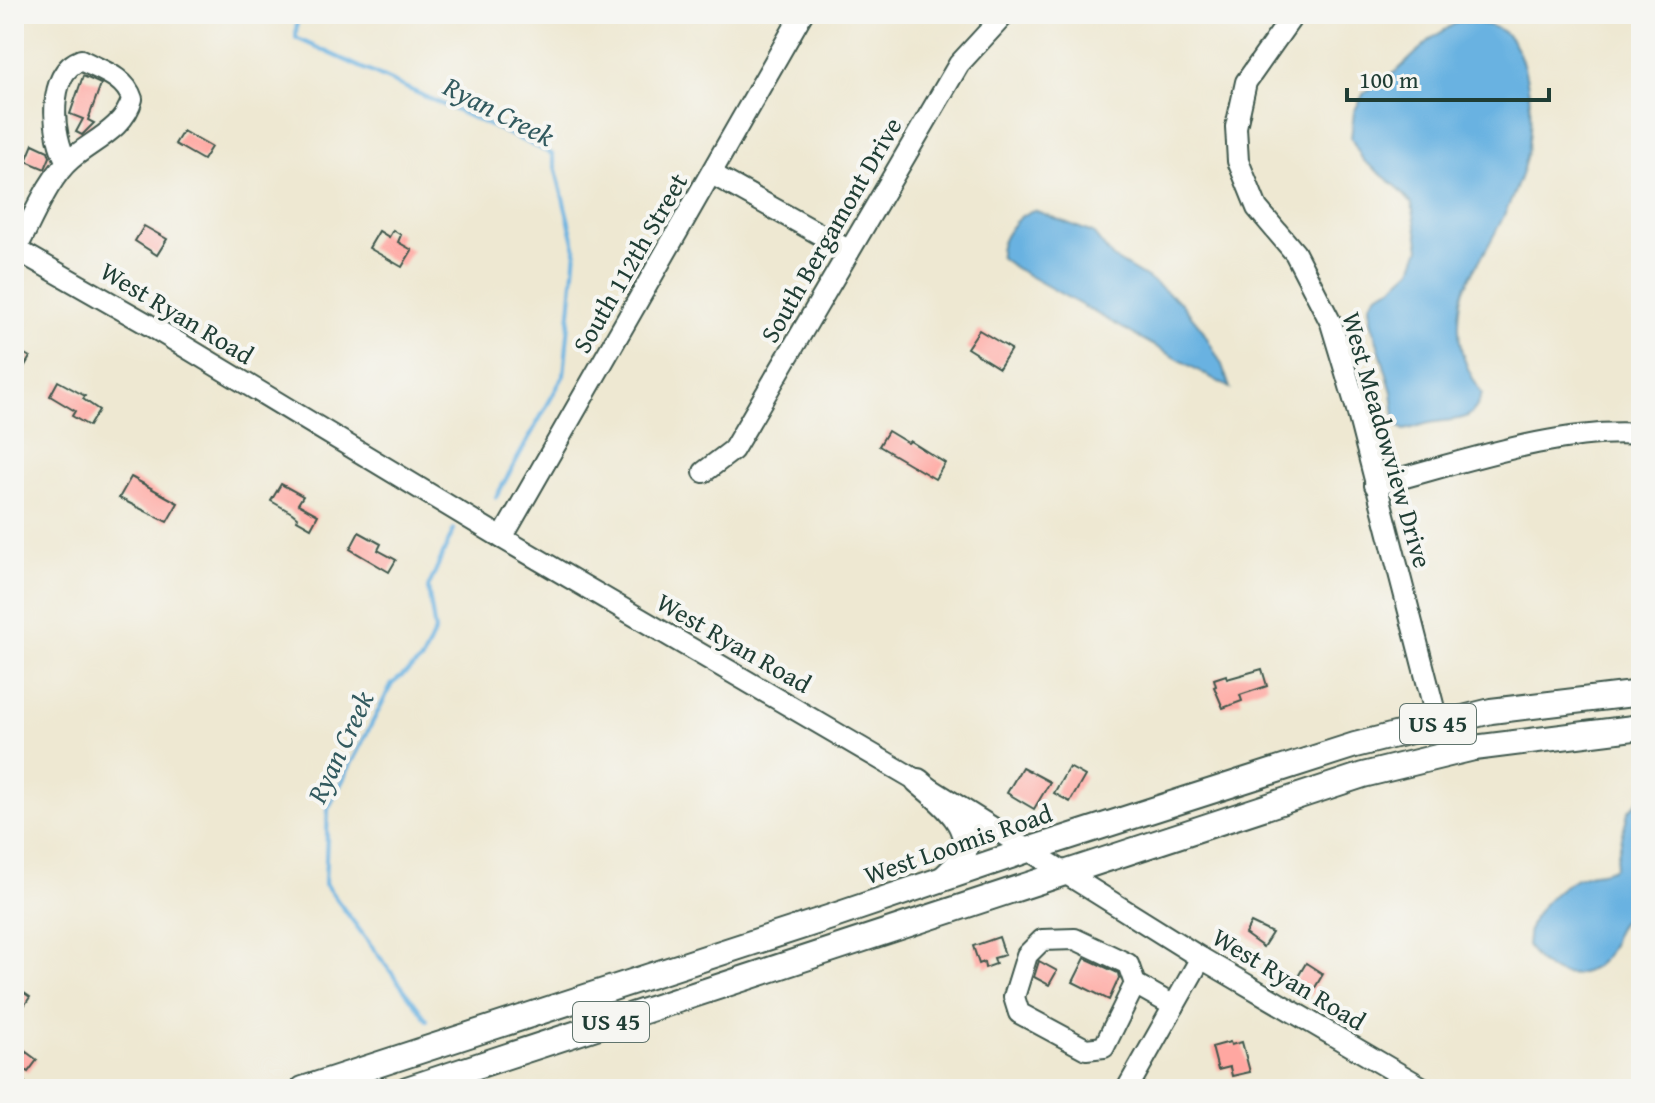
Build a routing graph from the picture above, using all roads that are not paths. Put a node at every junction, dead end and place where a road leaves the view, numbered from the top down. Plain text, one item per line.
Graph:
1 (802, 14) edge
2 (1005, 14) edge
3 (1294, 14) edge
4 (67, 162) junction
5 (712, 174) junction
6 (15, 249) edge
7 (848, 250) junction
8 (1641, 434) edge
9 (704, 472) dead end
10 (1375, 485) junction
11 (502, 538) junction
12 (1641, 693) edge
13 (1438, 724) junction
14 (1641, 727) edge
15 (1325, 755) junction
16 (918, 781) junction
17 (1336, 784) junction
18 (1028, 850) junction
19 (1065, 872) junction
20 (945, 877) junction
21 (1201, 958) junction
22 (1135, 984) junction
23 (607, 989) junction
24 (1174, 1006) junction
25 (618, 1019) junction
26 (303, 1089) edge
27 (407, 1089) edge
28 (1127, 1089) edge
29 (1425, 1089) edge

1 - 5 street, South 112th Street
2 - 7 street, South Bergamont Drive
3 - 10 street, West Meadowview Drive
4 - 4 street
4 - 6 street
5 - 7 street
5 - 11 street, South 112th Street
6 - 11 street, West Ryan Road
7 - 9 street, South Bergamont Drive
8 - 10 street
10 - 13 street, West Meadowview Drive
11 - 16 street, West Ryan Road
12 - 13 main road, West Loomis Road / US 45
13 - 15 main road, West Loomis Road / US 45
14 - 17 main road, US 45
15 - 17 main road
15 - 18 main road, West Loomis Road / US 45
16 - 18 street, West Ryan Road
16 - 20 main road
17 - 19 main road, US 45
18 - 19 street, West Ryan Road
18 - 20 main road, West Loomis Road / US 45
19 - 21 street, West Ryan Road
19 - 25 main road, US 45
20 - 23 main road, West Loomis Road / US 45
21 - 24 street
21 - 29 street, West Ryan Road
22 - 22 street
22 - 24 street
23 - 25 main road
23 - 26 main road, West Loomis Road / US 45
24 - 28 street
25 - 27 main road, US 45

